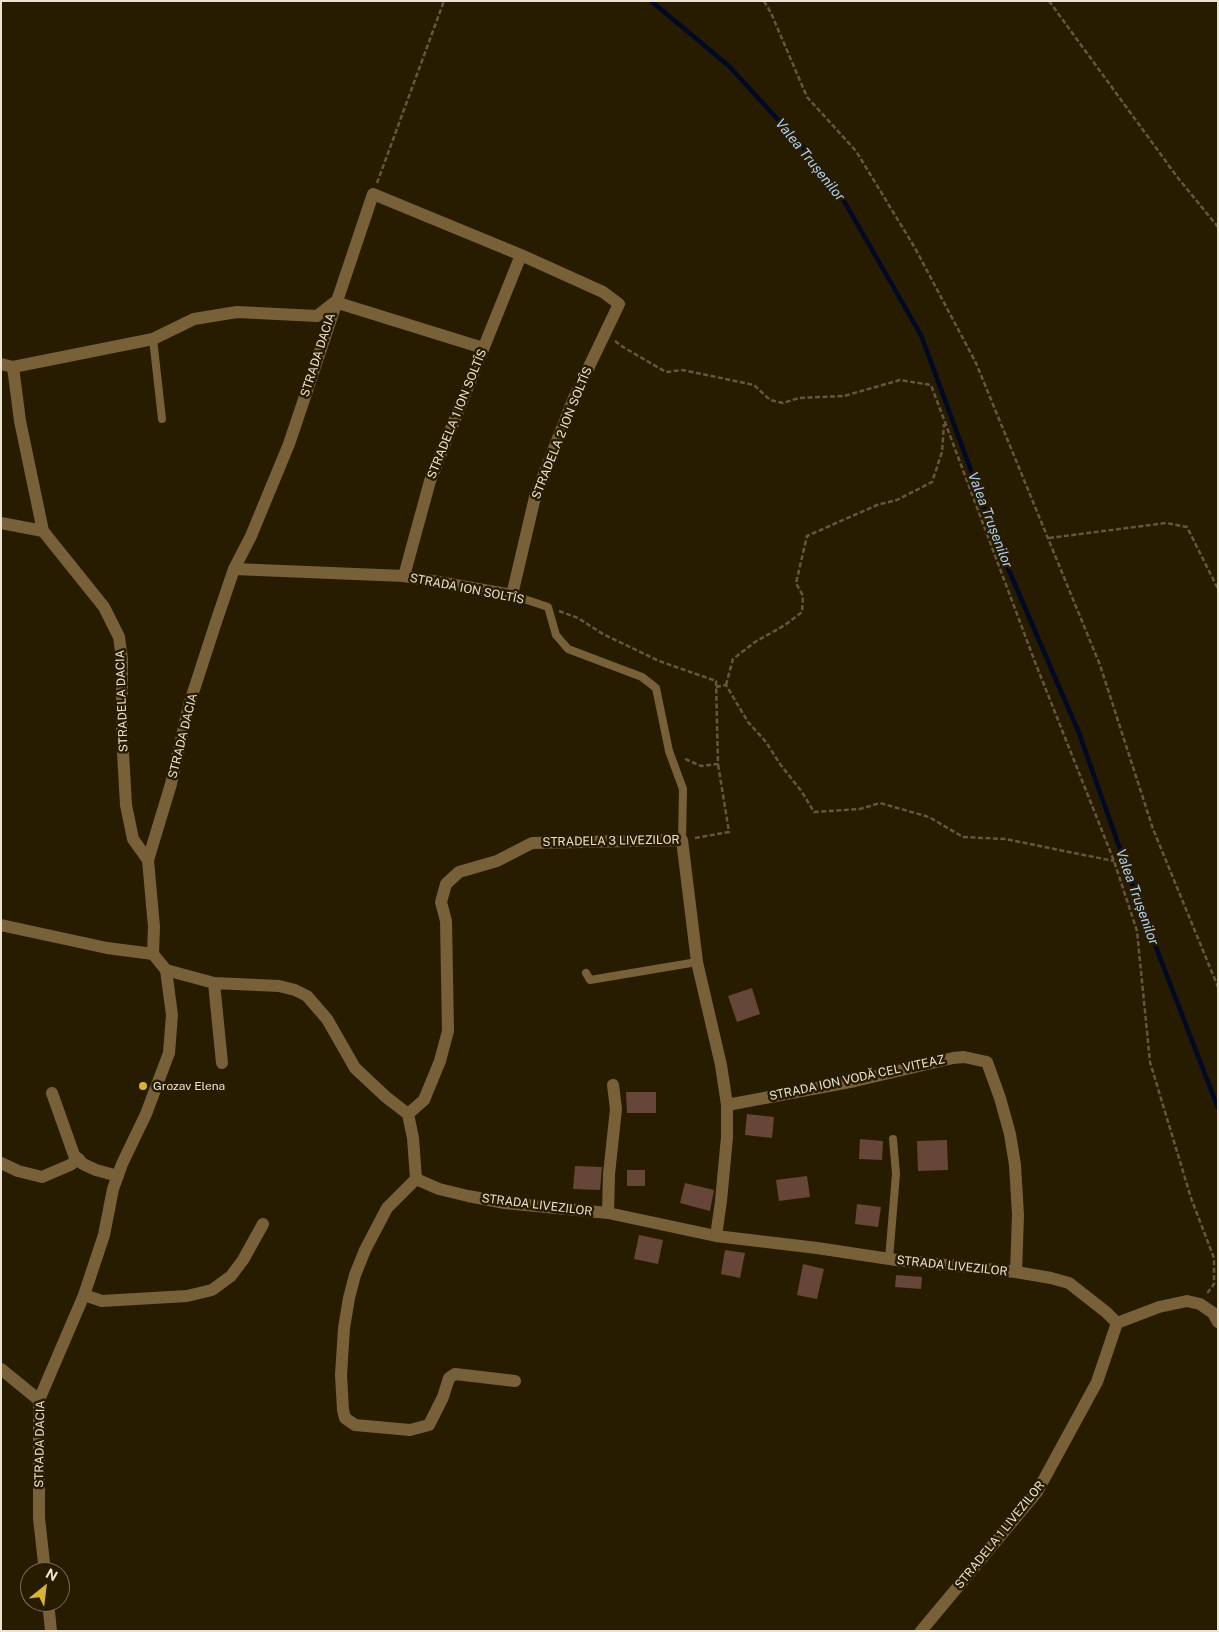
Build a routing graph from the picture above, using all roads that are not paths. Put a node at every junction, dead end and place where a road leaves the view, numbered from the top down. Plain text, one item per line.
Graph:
1 (521, 255) junction
2 (335, 302) junction
3 (153, 339) junction
4 (483, 348) junction
5 (7, 366) edge
6 (162, 418) dead end
7 (1, 522) edge
8 (43, 531) junction
9 (234, 569) junction
10 (404, 576) junction
11 (512, 595) junction
12 (682, 840) junction
13 (148, 860) junction
14 (1, 925) edge
15 (153, 954) junction
16 (697, 962) junction
17 (166, 970) junction
18 (586, 973) dead end
19 (214, 982) junction
20 (987, 1062) joint
21 (222, 1063) dead end
22 (613, 1085) dead end
23 (52, 1093) dead end
24 (727, 1105) junction
25 (408, 1114) junction
26 (893, 1139) dead end
27 (78, 1159) junction
28 (1, 1163) edge
29 (118, 1176) junction
30 (416, 1179) junction
31 (608, 1213) junction
32 (263, 1224) dead end
33 (716, 1236) junction
34 (889, 1259) junction
35 (1016, 1272) junction
36 (84, 1295) junction
37 (1218, 1322) edge
38 (1117, 1323) junction
39 (1, 1369) edge
40 (515, 1381) dead end
41 (39, 1400) junction
42 (44, 1562) edge
43 (49, 1612) edge
44 (51, 1631) edge
45 (921, 1631) edge

1 - 2 street, STRADA DACIA
1 - 4 street, STRADELA 1 ION SOLTÎS
1 - 11 street, STRADELA 2 ION SOLTÎS
2 - 3 street, STRADA DACIA
2 - 4 street, STRADA DACIA
2 - 9 street, STRADA DACIA
3 - 5 street, STRADELA DACIA
3 - 6 lane
4 - 10 street, STRADELA 1 ION SOLTÎS
5 - 8 street, STRADELA DACIA
7 - 8 street
8 - 13 street, STRADELA DACIA
9 - 10 street, STRADA ION SOLTÎS
9 - 13 street, STRADA DACIA
10 - 11 street, STRADA ION SOLTÎS
11 - 12 lane, STRADA ION SOLTÎS
12 - 16 street
12 - 25 street, STRADELA 3 LIVEZILOR
13 - 15 street, STRADA DACIA
14 - 15 street
15 - 17 street
16 - 18 lane
16 - 24 street
17 - 19 street
17 - 29 street, STRADA DACIA
19 - 21 street
19 - 25 street
20 - 24 street, STRADA ION VODĂ CEL VITEAZ
20 - 35 street, STRADA LIVEZILOR
22 - 31 street, STRADA LIVEZILOR
23 - 27 street
24 - 33 street
25 - 30 street
26 - 34 lane, STRADA LIVEZILOR
27 - 28 street
27 - 29 street
29 - 36 street, STRADA DACIA
30 - 31 street, STRADA LIVEZILOR
30 - 40 street
31 - 33 street, STRADA LIVEZILOR
32 - 36 street
33 - 34 street, STRADA LIVEZILOR
34 - 35 street, STRADA LIVEZILOR
35 - 38 street, STRADA LIVEZILOR
36 - 41 street, STRADA DACIA
37 - 38 street
38 - 45 street, STRADELA 1 LIVEZILOR
39 - 41 street
41 - 42 street, STRADA DACIA
43 - 44 street

